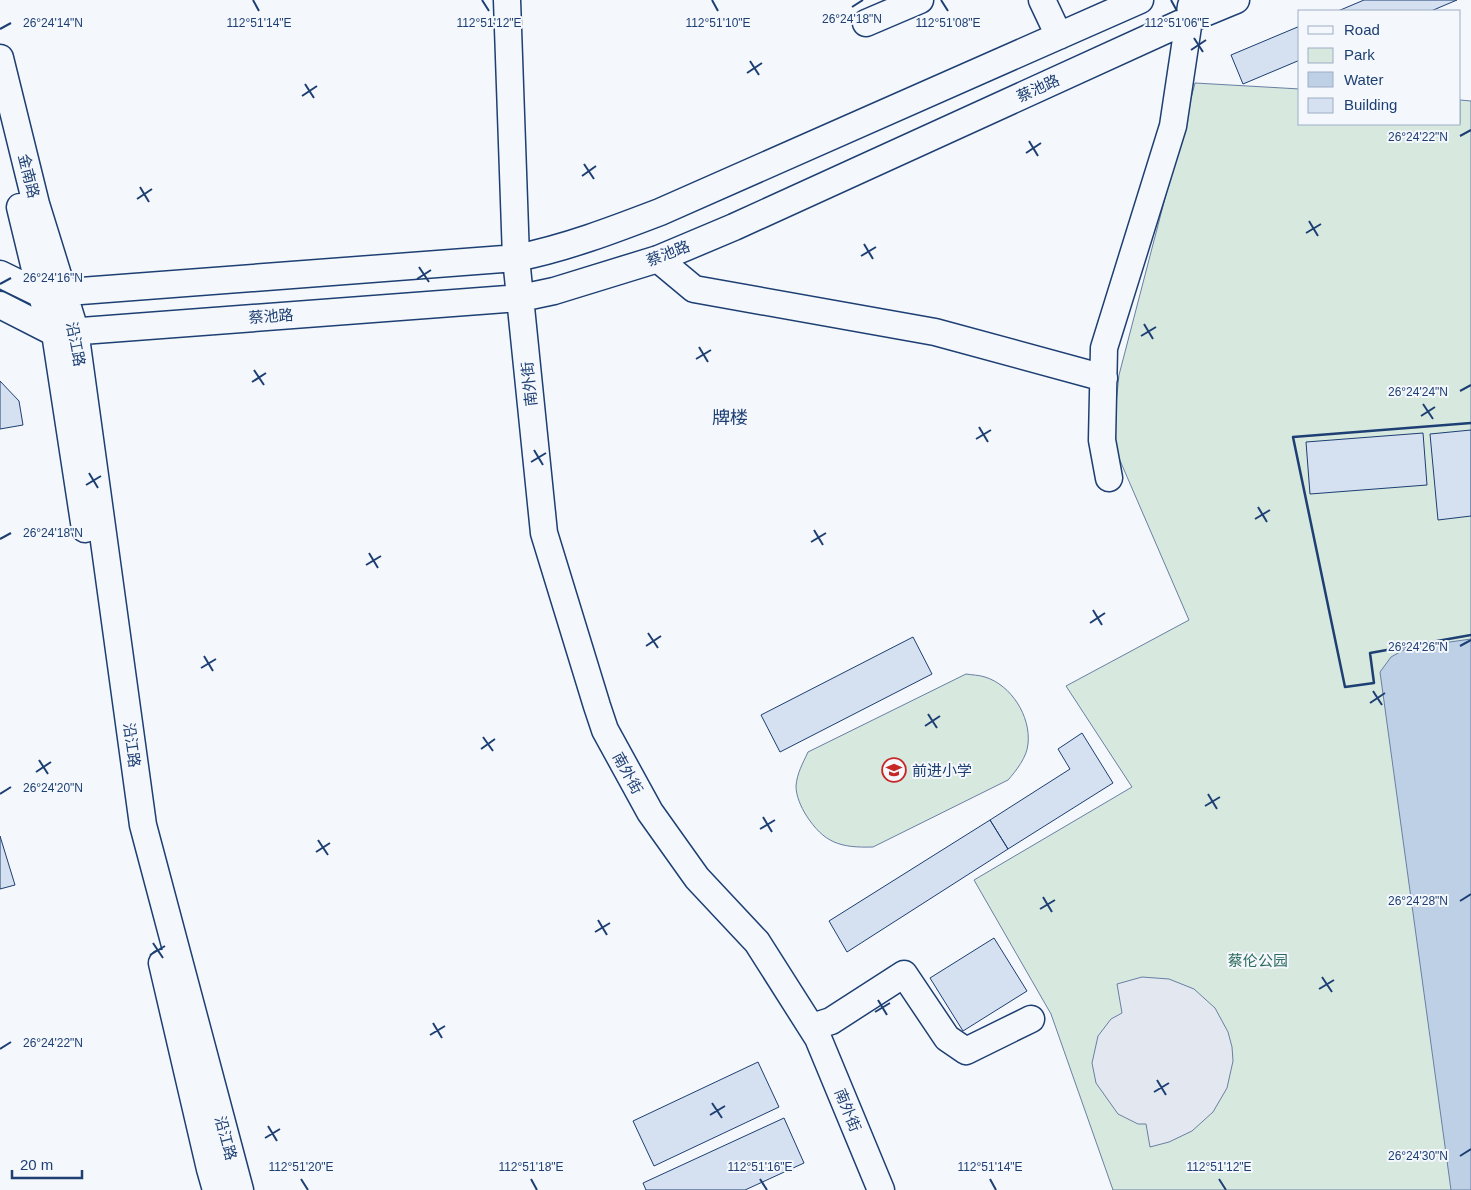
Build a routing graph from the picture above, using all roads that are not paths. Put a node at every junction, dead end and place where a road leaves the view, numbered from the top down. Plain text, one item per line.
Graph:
1 (507, 0) edge
2 (920, 0) edge
3 (1042, 0) edge
4 (1140, 0) edge
5 (1236, 0) edge
6 (1191, 10) edge
7 (866, 23) dead end
8 (1059, 36) junction
9 (0, 58) edge
10 (0, 127) edge
11 (516, 258) junction
12 (658, 259) junction
13 (0, 274) edge
14 (52, 293) junction
15 (521, 298) junction
16 (0, 305) edge
17 (65, 331) junction
18 (1104, 378) junction
19 (1109, 478) dead end
20 (1031, 1019) dead end
21 (812, 1027) junction
22 (216, 1190) edge
23 (240, 1190) edge
24 (881, 1190) edge

1 - 11 street, 南外街
2 - 7 street
3 - 8 street
4 - 8 street
5 - 6 street, 蔡池路
6 - 12 street, 蔡池路
6 - 18 street
8 - 11 street
9 - 14 street, 金南路
10 - 14 street, 金南路
11 - 14 street
11 - 15 street, 南外街
12 - 15 street, 蔡池路
12 - 18 street
13 - 14 street
14 - 17 street, 沿江路
15 - 17 street, 蔡池路
15 - 21 street, 南外街
16 - 17 street
17 - 22 street, 沿江路
17 - 23 street, 沿江路
18 - 19 street
20 - 21 street
21 - 24 street, 南外街

